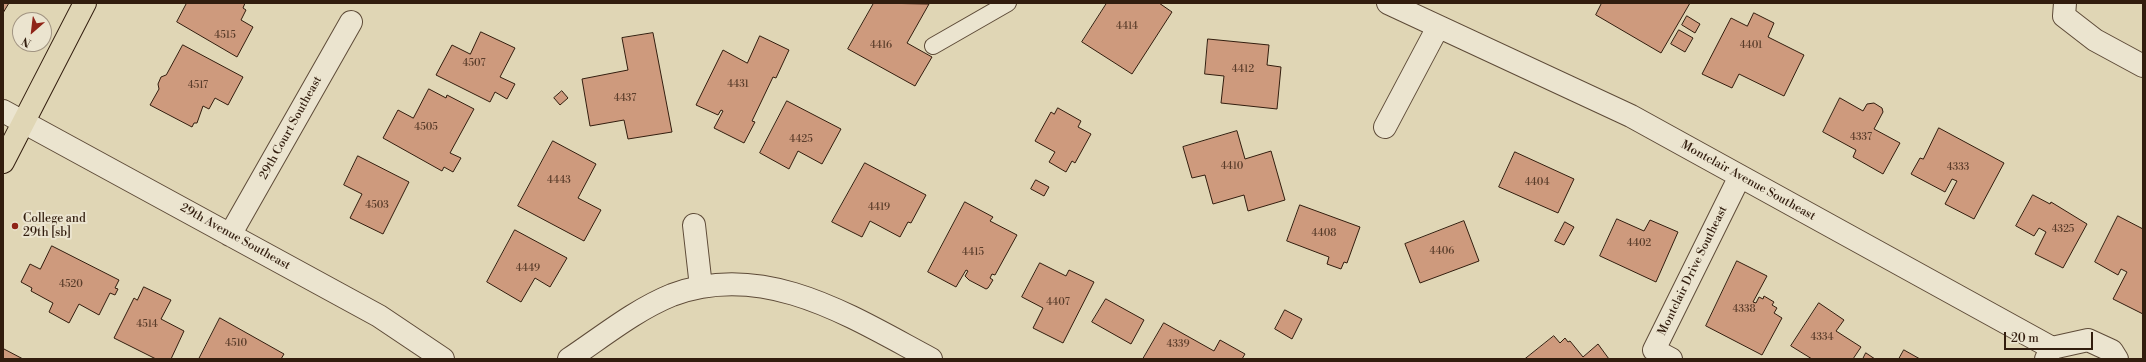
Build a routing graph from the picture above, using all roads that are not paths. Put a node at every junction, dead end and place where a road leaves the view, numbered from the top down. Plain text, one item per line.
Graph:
1 (85, 3) edge
2 (1008, 3) edge
3 (1388, 3) edge
4 (2064, 3) edge
5 (351, 22) dead end
6 (1438, 27) junction
7 (933, 46) dead end
8 (2143, 66) edge
9 (3, 111) edge
10 (23, 122) junction
11 (1385, 127) dead end
12 (3, 162) edge
13 (1740, 176) junction
14 (694, 226) dead end
15 (230, 235) junction
16 (701, 287) junction
17 (2049, 353) edge
18 (443, 359) edge
19 (569, 359) edge
20 (931, 359) edge
21 (1671, 359) edge
22 (2117, 359) edge

1 - 10 main road
2 - 7 lane
3 - 6 street, Montclair Avenue Southeast
4 - 8 street
5 - 15 street, 29th Court Southeast
6 - 11 street
6 - 13 street, Montclair Avenue Southeast
9 - 10 street, 29th Avenue Southeast
10 - 12 main road
10 - 15 street, 29th Avenue Southeast
13 - 17 street, Montclair Avenue Southeast
13 - 21 street, Montclair Drive Southeast
14 - 16 street
15 - 18 street, 29th Avenue Southeast
16 - 19 street
16 - 20 street
17 - 22 street

